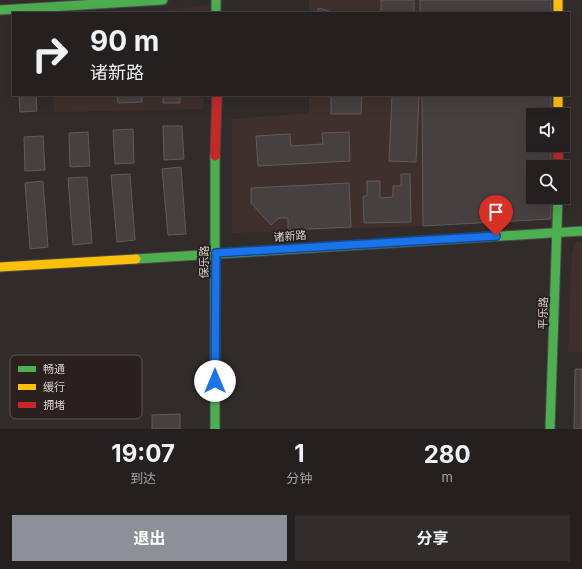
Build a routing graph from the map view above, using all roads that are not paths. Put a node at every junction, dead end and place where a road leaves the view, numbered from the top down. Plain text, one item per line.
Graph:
1 (163, 0) edge
2 (216, 0) edge
3 (558, 0) edge
4 (0, 10) edge
5 (216, 12) edge
6 (558, 12) edge
7 (217, 96) edge
8 (558, 96) edge
9 (558, 108) edge
10 (558, 204) edge
11 (558, 232) junction
12 (582, 232) edge
13 (216, 253) junction
14 (0, 267) edge
15 (215, 429) edge
16 (550, 429) edge

1 - 4 street
2 - 5 street
3 - 6 street
7 - 13 street, 保乐路
8 - 9 street
10 - 11 street, 平乐路
11 - 12 street, 诸新路
11 - 13 street, 诸新路
11 - 16 street, 平乐路
13 - 14 street, 诸新路
13 - 15 street, 保乐路

